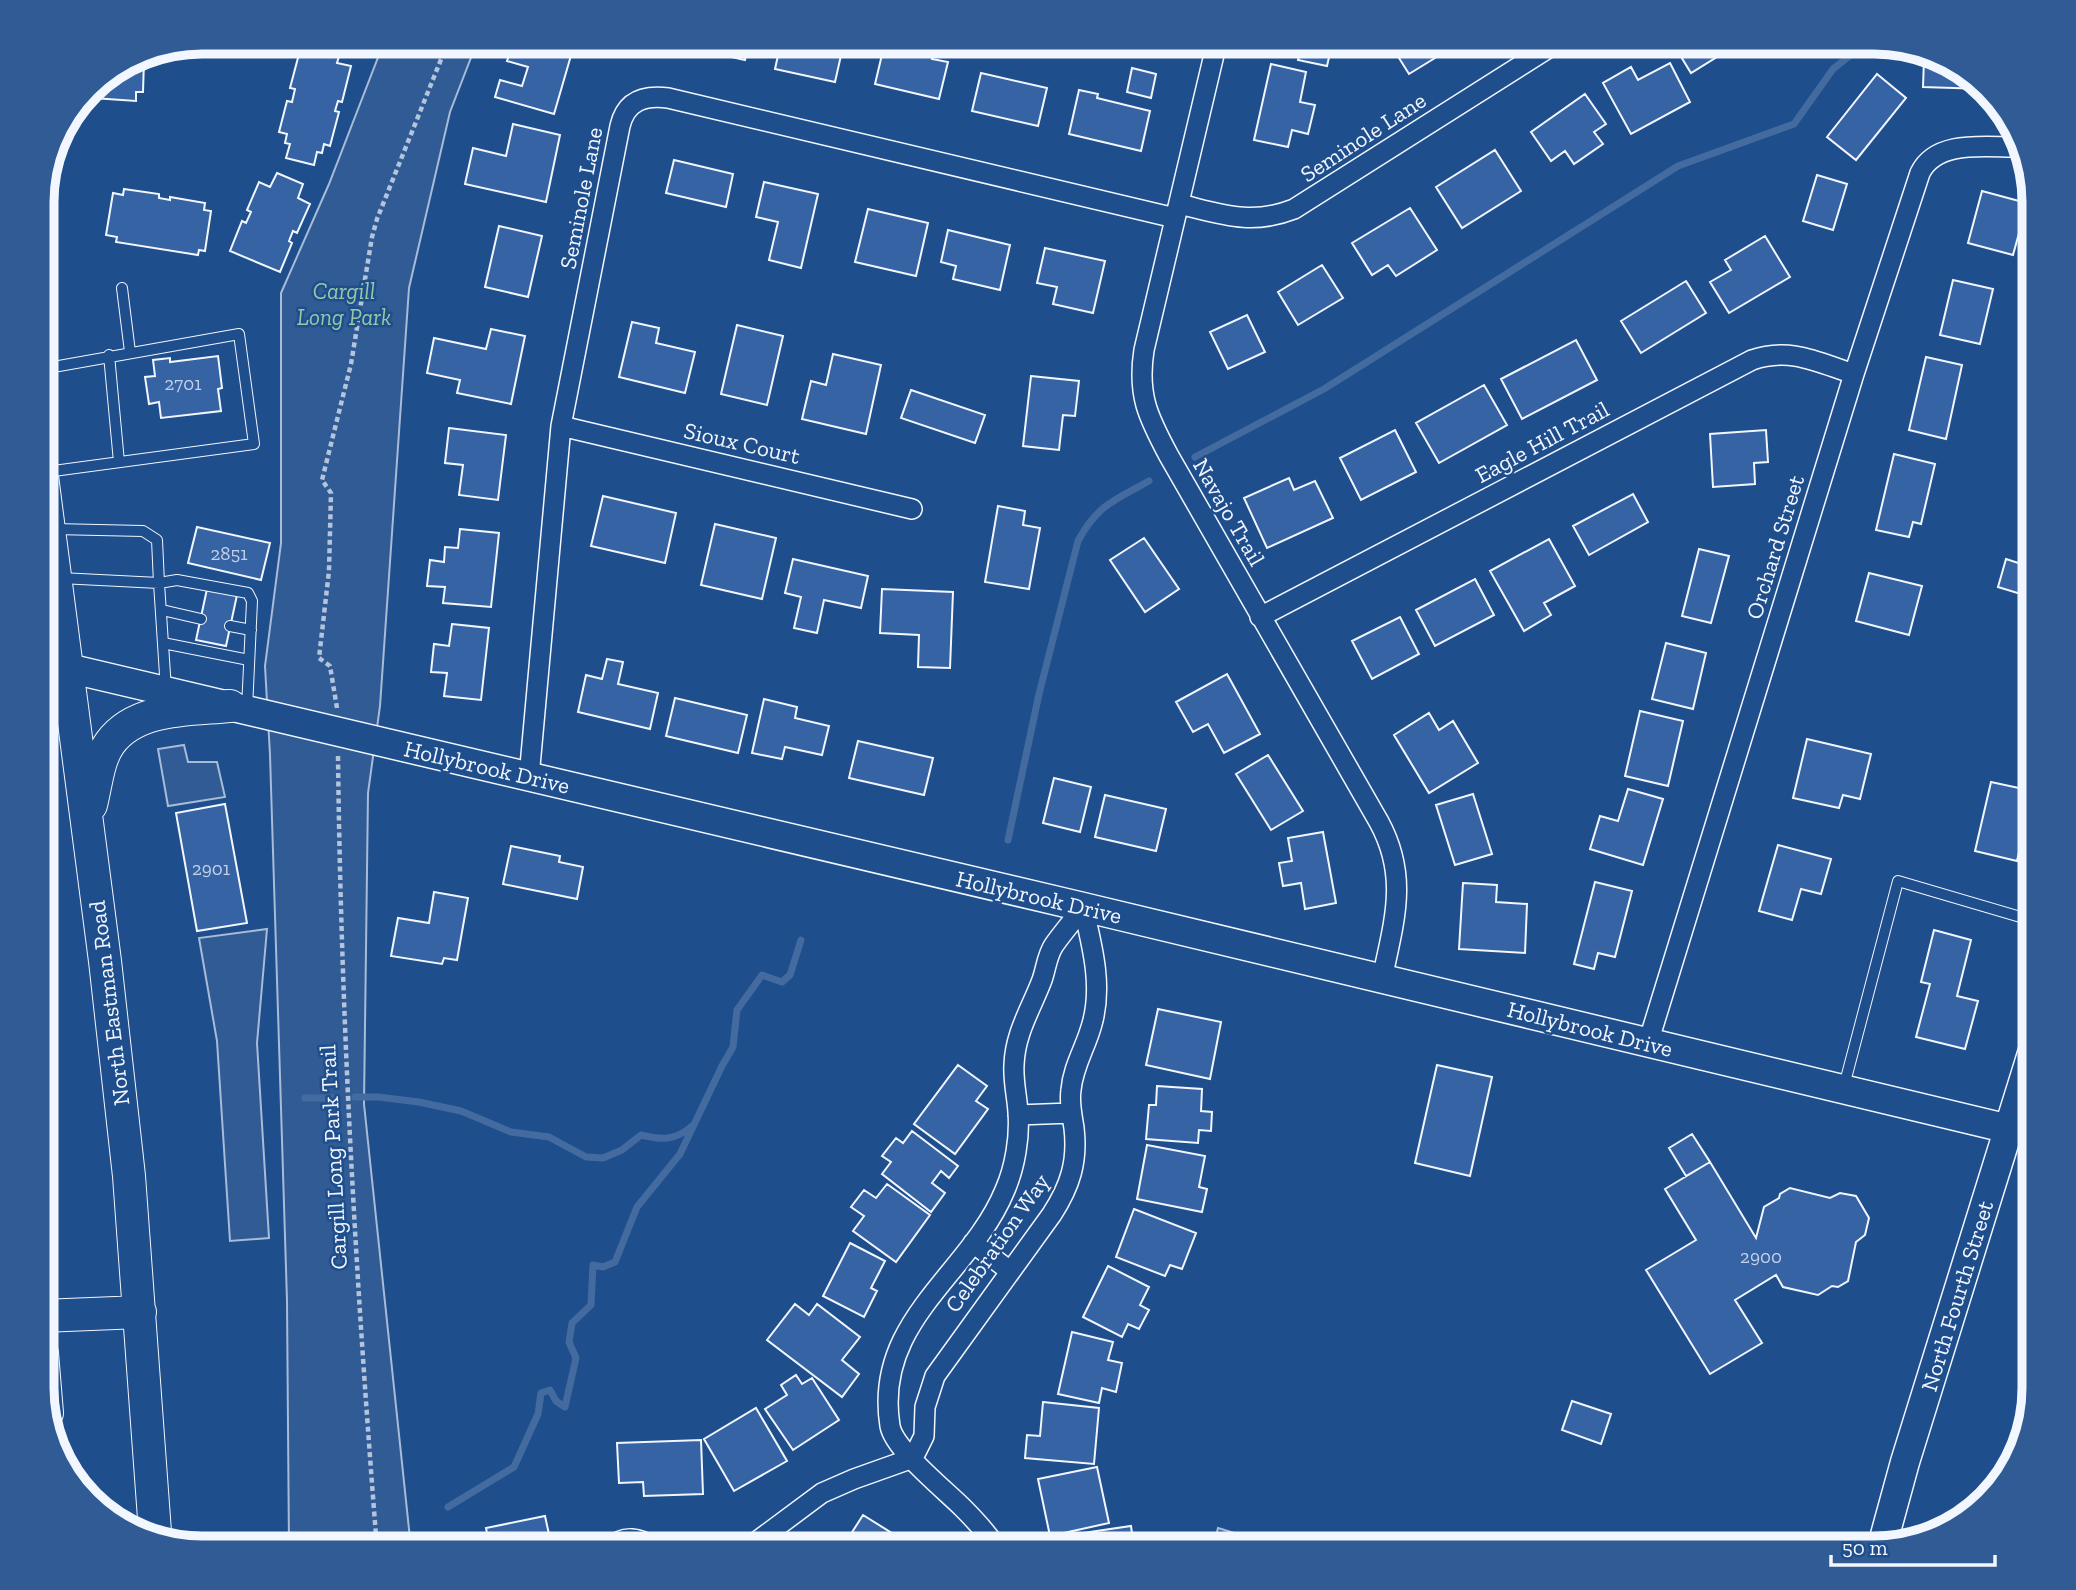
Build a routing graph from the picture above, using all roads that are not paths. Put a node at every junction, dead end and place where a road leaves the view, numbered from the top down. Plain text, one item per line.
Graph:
1 (1214, 54) edge
2 (1539, 54) edge
3 (2011, 148) edge
4 (1177, 211) junction
5 (122, 288) dead end
6 (130, 352) junction
7 (109, 355) junction
8 (55, 366) edge
9 (1854, 374) junction
10 (561, 426) junction
11 (119, 462) junction
12 (55, 472) edge
13 (912, 509) dead end
14 (55, 528) edge
15 (55, 569) edge
16 (56, 577) junction
17 (159, 583) junction
18 (162, 610) junction
19 (1260, 617) junction
20 (201, 618) dead end
21 (230, 626) dead end
22 (251, 630) junction
23 (163, 643) junction
24 (249, 660) junction
25 (55, 665) edge
26 (166, 691) junction
27 (239, 708) junction
28 (529, 777) junction
29 (87, 823) junction
30 (1083, 907) junction
31 (2022, 917) edge
32 (1382, 979) junction
33 (1648, 1043) junction
34 (1843, 1089) junction
35 (1071, 1113) junction
36 (1018, 1115) junction
37 (2021, 1132) edge
38 (973, 1242) junction
39 (1010, 1271) junction
40 (140, 1312) junction
41 (55, 1315) edge
42 (913, 1458) junction
43 (155, 1528) edge
44 (1885, 1535) edge
45 (764, 1536) edge
46 (988, 1536) edge

1 - 4 street, Navajo Trail
2 - 4 street, Seminole Lane
3 - 9 street, Orchard Street
4 - 10 street, Seminole Lane
4 - 19 street, Navajo Trail
5 - 6 lane
6 - 7 lane
6 - 11 lane
7 - 8 lane
7 - 11 lane
9 - 19 street, Eagle Hill Trail
9 - 33 street, Orchard Street
10 - 13 street, Sioux Court
10 - 28 street, Seminole Lane
11 - 12 lane
14 - 17 lane
15 - 16 main road, North Eastman Road
16 - 17 lane
16 - 25 main road, North Eastman Road
17 - 18 lane
17 - 22 lane
18 - 20 lane
18 - 23 lane
19 - 32 street, Navajo Trail
21 - 22 lane
22 - 24 lane
23 - 24 lane
23 - 26 lane
24 - 27 lane
25 - 26 main road, Hollybrook Drive
25 - 29 main road, North Eastman Road
26 - 27 main road, Hollybrook Drive
27 - 28 main road, Hollybrook Drive
27 - 29 main road
28 - 30 main road, Hollybrook Drive
29 - 40 main road, North Eastman Road
30 - 32 main road, Hollybrook Drive
30 - 35 street, Celebration Way
30 - 36 street, Celebration Way
31 - 34 lane
32 - 33 main road, Hollybrook Drive
33 - 34 main road, Hollybrook Drive
34 - 37 main road, Hollybrook Drive
35 - 36 street
35 - 39 street, Celebration Way
36 - 38 street, Celebration Way
37 - 44 main road, North Fourth Street
38 - 39 street
38 - 42 street, Celebration Way
39 - 42 street, Celebration Way
40 - 41 main road
40 - 43 main road, North Eastman Road
42 - 45 street
42 - 46 street, Celebration Way

